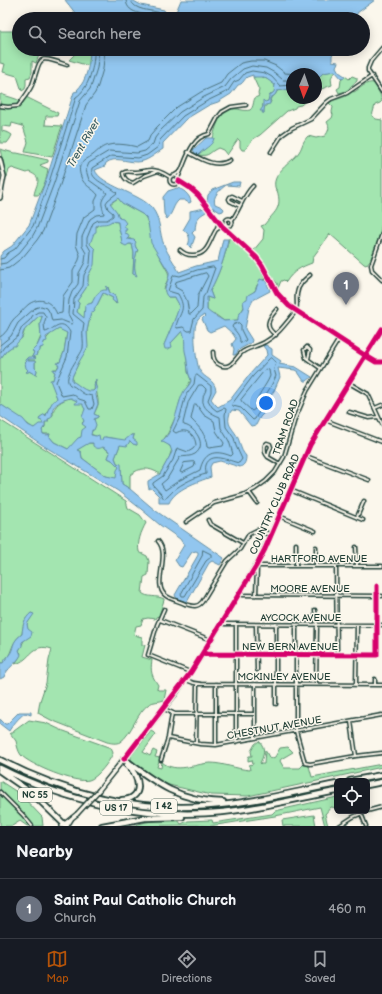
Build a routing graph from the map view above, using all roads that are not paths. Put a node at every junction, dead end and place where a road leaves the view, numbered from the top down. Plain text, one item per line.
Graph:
1 (382, 48) edge
2 (67, 65) dead end
3 (372, 76) junction
4 (382, 92) edge
5 (246, 105) dead end
6 (0, 106) edge
7 (188, 152) junction
8 (271, 152) dead end
9 (0, 159) edge
10 (230, 160) dead end
11 (148, 170) junction
12 (158, 171) junction
13 (181, 171) junction
14 (149, 174) junction
15 (175, 175) junction
16 (170, 177) junction
17 (178, 178) junction
18 (179, 181) junction
19 (253, 186) dead end
20 (0, 198) edge
21 (242, 201) junction
22 (240, 206) junction
23 (232, 220) junction
24 (219, 223) junction
25 (227, 225) junction
26 (223, 227) junction
27 (216, 230) junction
28 (382, 234) edge
29 (180, 250) dead end
30 (310, 275) dead end
31 (382, 280) edge
32 (277, 309) dead end
33 (296, 311) junction
34 (382, 329) edge
35 (276, 335) junction
36 (339, 339) junction
37 (213, 352) dead end
38 (366, 356) junction
39 (308, 359) junction
40 (382, 362) edge
41 (320, 368) junction
42 (349, 383) junction
43 (382, 405) edge
44 (375, 408) junction
45 (349, 412) dead end
46 (378, 417) junction
47 (325, 420) junction
48 (382, 424) edge
49 (382, 442) edge
50 (305, 455) junction
51 (268, 457) junction
52 (280, 464) junction
53 (369, 480) dead end
54 (290, 490) junction
55 (249, 492) junction
56 (364, 501) dead end
57 (257, 503) dead end
58 (279, 516) junction
59 (357, 517) junction
60 (208, 520) dead end
61 (364, 520) dead end
62 (186, 522) dead end
63 (315, 531) dead end
64 (271, 535) junction
65 (158, 541) dead end
66 (243, 543) junction
67 (296, 544) dead end
68 (316, 547) dead end
69 (356, 547) dead end
70 (256, 566) junction
71 (296, 566) junction
72 (316, 566) junction
73 (336, 566) junction
74 (357, 566) junction
75 (382, 566) edge
76 (377, 586) dead end
77 (256, 595) junction
78 (238, 596) junction
79 (336, 596) junction
80 (377, 596) junction
81 (382, 596) edge
82 (164, 609) dead end
83 (315, 610) dead end
84 (160, 619) junction
85 (221, 624) junction
86 (236, 624) junction
87 (256, 624) junction
88 (276, 624) junction
89 (296, 625) junction
90 (316, 625) junction
91 (336, 625) junction
92 (357, 625) junction
93 (376, 625) junction
94 (382, 625) edge
95 (211, 640) junction
96 (203, 654) junction
97 (296, 654) junction
98 (236, 655) junction
99 (257, 655) junction
100 (276, 655) junction
101 (316, 655) junction
102 (337, 655) junction
103 (356, 655) junction
104 (256, 670) dead end
105 (191, 672) junction
106 (375, 679) dead end
107 (186, 680) junction
108 (197, 684) junction
109 (216, 684) junction
110 (236, 684) junction
111 (255, 684) junction
112 (276, 684) junction
113 (296, 684) junction
114 (316, 684) junction
115 (356, 684) junction
116 (375, 685) junction
117 (382, 685) edge
118 (276, 704) dead end
119 (163, 709) junction
120 (172, 713) junction
121 (196, 714) junction
122 (216, 714) junction
123 (235, 714) junction
124 (255, 714) junction
125 (382, 715) edge
126 (351, 721) junction
127 (296, 731) junction
128 (168, 738) junction
129 (255, 738) junction
130 (236, 742) junction
131 (196, 743) junction
132 (216, 745) junction
133 (382, 753) edge
134 (356, 756) junction
135 (0, 760) edge
136 (123, 760) junction
137 (161, 760) dead end
138 (0, 768) edge
139 (0, 771) edge
140 (382, 774) edge
141 (364, 778) edge
142 (382, 782) edge
143 (370, 784) edge
144 (334, 785) edge
145 (0, 792) edge
146 (80, 792) junction
147 (334, 792) edge
148 (250, 801) junction
149 (382, 808) edge
150 (233, 810) junction
151 (370, 810) edge
152 (359, 814) edge
153 (361, 814) edge
154 (32, 826) edge
155 (65, 826) edge
156 (102, 826) edge
157 (339, 826) edge
158 (366, 826) edge

1 - 3 street
2 - 6 street
3 - 4 street
3 - 8 street
5 - 7 street
7 - 10 street
7 - 13 street
9 - 20 street
11 - 12 street
11 - 14 street
11 - 14 street
12 - 14 street
12 - 16 street
13 - 15 street
13 - 17 street
15 - 16 street
15 - 17 street
16 - 18 street
17 - 18 street
18 - 24 street
19 - 21 street
21 - 22 street
21 - 22 street
22 - 23 street
23 - 25 street
23 - 25 street
24 - 26 street
24 - 27 street
25 - 26 street
26 - 27 street
26 - 33 street
27 - 29 street
28 - 31 street
30 - 33 street
32 - 35 street
33 - 35 street
33 - 36 street
34 - 38 street, COUNTRY CLUB ROAD
35 - 37 street
36 - 38 street
36 - 41 street, TRAM ROAD
38 - 40 street
38 - 42 street, COUNTRY CLUB ROAD
39 - 39 street
39 - 41 street
41 - 52 street, TRAM ROAD
42 - 44 street
42 - 47 street, COUNTRY CLUB ROAD
43 - 44 street
44 - 46 street
45 - 46 street
46 - 48 street
47 - 49 street
47 - 50 street, COUNTRY CLUB ROAD
50 - 53 street
50 - 54 street, COUNTRY CLUB ROAD
51 - 51 street
51 - 52 street
52 - 55 street, TRAM ROAD
54 - 58 street, COUNTRY CLUB ROAD
54 - 59 street
55 - 57 street
55 - 62 street, TRAM ROAD
56 - 59 street
58 - 63 street
58 - 64 street, COUNTRY CLUB ROAD
59 - 61 street
60 - 66 street
64 - 66 street
64 - 70 street, COUNTRY CLUB ROAD
65 - 66 street
67 - 71 street
68 - 72 street
69 - 74 street
70 - 71 street, HARTFORD AVENUE
70 - 77 street
70 - 78 street, COUNTRY CLUB ROAD
71 - 72 street, HARTFORD AVENUE
72 - 73 street, HARTFORD AVENUE
73 - 74 street, HARTFORD AVENUE
73 - 79 street
74 - 75 street, HARTFORD AVENUE
76 - 80 street
77 - 78 street, MOORE AVENUE
77 - 79 street, MOORE AVENUE
78 - 85 street, COUNTRY CLUB ROAD
79 - 80 street, MOORE AVENUE
79 - 91 street
80 - 81 street, MOORE AVENUE
80 - 93 street
82 - 84 street
83 - 90 street
84 - 95 street
84 - 105 street
85 - 86 street, AYCOCK AVENUE
85 - 95 street, COUNTRY CLUB ROAD
86 - 87 street, AYCOCK AVENUE
86 - 98 street
87 - 88 street, AYCOCK AVENUE
87 - 99 street
88 - 89 street, AYCOCK AVENUE
88 - 100 street
89 - 90 street, AYCOCK AVENUE
89 - 97 street
90 - 91 street, AYCOCK AVENUE
90 - 101 street
91 - 92 street, AYCOCK AVENUE
91 - 102 street
92 - 93 street, AYCOCK AVENUE
92 - 103 street
93 - 94 street, AYCOCK AVENUE
93 - 103 street, NEW BERN AVENUE
95 - 96 street, COUNTRY CLUB ROAD
96 - 98 street, NEW BERN AVENUE
96 - 105 street, COUNTRY CLUB ROAD
97 - 100 street, NEW BERN AVENUE
97 - 101 street, NEW BERN AVENUE
97 - 113 street
98 - 99 street, NEW BERN AVENUE
98 - 110 street
99 - 100 street, NEW BERN AVENUE
99 - 104 street
100 - 112 street
101 - 102 street, NEW BERN AVENUE
101 - 114 street
102 - 103 street, NEW BERN AVENUE
103 - 115 street
105 - 107 street, COUNTRY CLUB ROAD
106 - 116 street
107 - 108 street, MCKINLEY AVENUE
107 - 119 street, COUNTRY CLUB ROAD
108 - 109 street, MCKINLEY AVENUE
108 - 121 street
109 - 110 street, MCKINLEY AVENUE
109 - 122 street
110 - 111 street, MCKINLEY AVENUE
110 - 123 street
111 - 112 street, MCKINLEY AVENUE
111 - 124 street
112 - 113 street, MCKINLEY AVENUE
112 - 118 street
113 - 114 street, MCKINLEY AVENUE
113 - 127 street
114 - 115 street, MCKINLEY AVENUE
115 - 116 street, MCKINLEY AVENUE
116 - 117 street, MCKINLEY AVENUE
119 - 120 street
119 - 136 street, COUNTRY CLUB ROAD
120 - 121 street
120 - 128 street
121 - 122 street
121 - 131 street
122 - 123 street
122 - 132 street
123 - 124 street
123 - 130 street
124 - 129 street
125 - 126 street, CHESTNUT AVENUE
126 - 127 street, CHESTNUT AVENUE
126 - 134 street
127 - 129 street, CHESTNUT AVENUE
127 - 134 street
128 - 131 street, CHESTNUT AVENUE
128 - 137 street
129 - 130 street, CHESTNUT AVENUE
130 - 132 street, CHESTNUT AVENUE
131 - 132 street, CHESTNUT AVENUE
133 - 134 street
135 - 146 highway, I 42
136 - 146 highway
136 - 148 highway
136 - 155 street, COUNTRY CLUB ROAD / NC 55, bridge
138 - 150 highway, US 17
139 - 155 highway, NC 55
140 - 141 highway
142 - 143 highway
144 - 148 highway, I 42
145 - 154 street
146 - 148 highway, I 42
147 - 150 highway, US 17
149 - 151 street
150 - 156 highway
152 - 157 street
153 - 158 street

